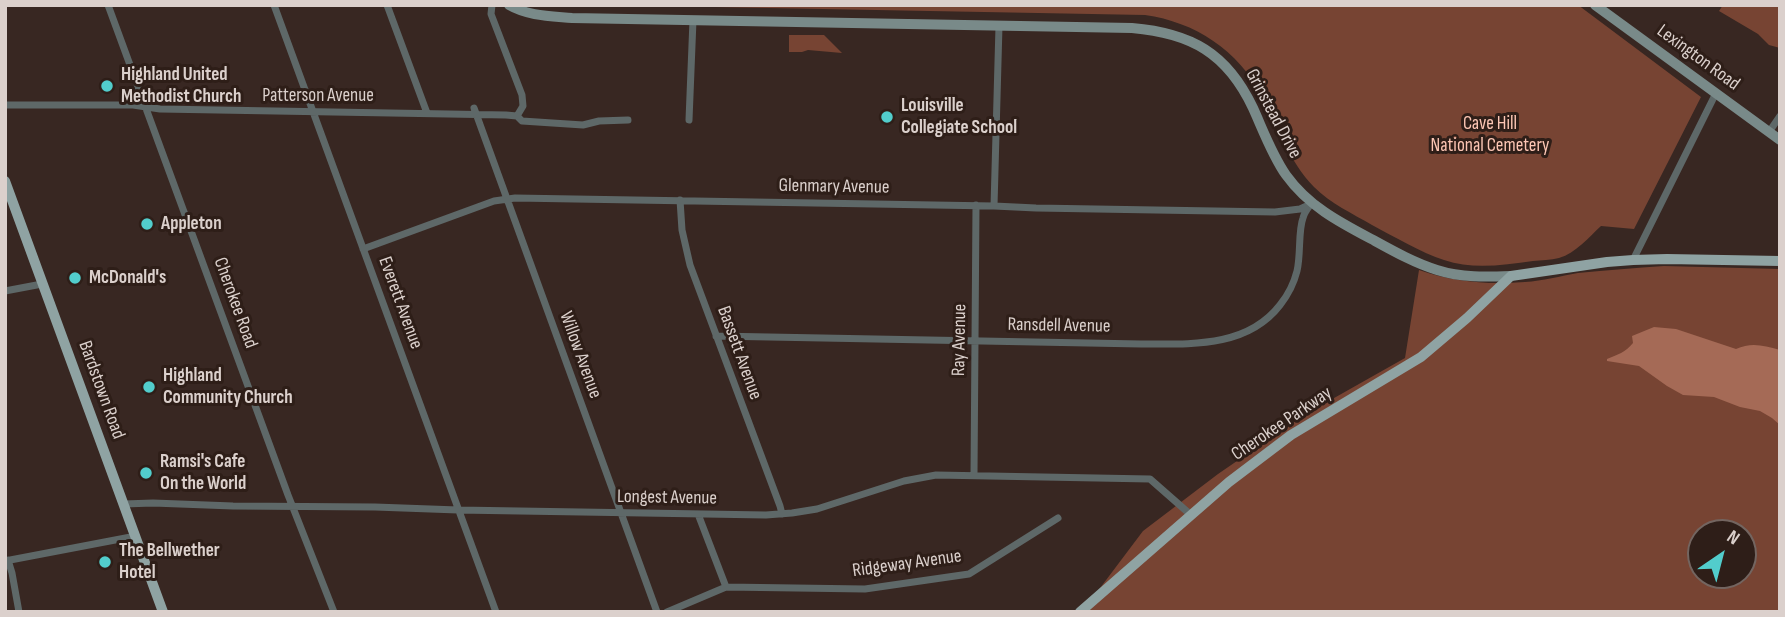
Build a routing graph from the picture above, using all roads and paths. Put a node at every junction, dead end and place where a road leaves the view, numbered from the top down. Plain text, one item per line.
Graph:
1 (108, 5) edge
2 (274, 5) edge
3 (387, 5) edge
4 (492, 5) edge
5 (509, 5) edge
6 (1595, 5) edge
7 (693, 20) junction
8 (999, 26) junction
9 (1716, 93) junction
10 (5, 105) edge
11 (146, 107) junction
12 (475, 111) junction
13 (313, 112) junction
14 (427, 113) junction
15 (517, 116) junction
16 (1780, 116) edge
17 (628, 120) dead end
18 (690, 120) dead end
19 (1769, 132) junction
20 (1780, 139) edge
21 (5, 181) edge
22 (506, 199) junction
23 (680, 200) junction
24 (1311, 204) junction
25 (976, 205) junction
26 (994, 206) junction
27 (363, 249) junction
28 (1633, 260) junction
29 (1780, 261) edge
30 (1511, 276) junction
31 (43, 285) junction
32 (5, 291) edge
33 (716, 336) junction
34 (976, 340) junction
35 (974, 475) junction
36 (124, 504) junction
37 (293, 506) junction
38 (458, 510) junction
39 (621, 513) junction
40 (698, 514) junction
41 (782, 514) junction
42 (1191, 515) junction
43 (1058, 518) dead end
44 (136, 536) junction
45 (6, 561) edge
46 (726, 587) junction
47 (19, 612) edge
48 (163, 612) edge
49 (334, 612) edge
50 (496, 612) edge
51 (657, 612) edge
52 (667, 612) edge
53 (1080, 612) edge

1 - 11 street, Cherokee Road
2 - 13 street, Everett Avenue
3 - 14 street
4 - 15 street
5 - 7 main road, Grinstead Drive
6 - 9 main road, Lexington Road
7 - 8 main road, Grinstead Drive
7 - 18 street
8 - 24 main road, Grinstead Drive
8 - 26 street
9 - 19 main road, Lexington Road
9 - 28 street
10 - 11 street, Patterson Avenue
11 - 13 street, Patterson Avenue
11 - 37 street, Cherokee Road
12 - 14 street, Patterson Avenue
12 - 15 street, Patterson Avenue
12 - 22 street, Willow Avenue
13 - 14 street, Patterson Avenue
13 - 27 street, Everett Avenue
15 - 17 street, Patterson Avenue
16 - 19 street
19 - 20 main road, Lexington Road
21 - 31 main road, Bardstown Road
22 - 23 street, Glenmary Avenue
22 - 27 street, Glenmary Avenue
22 - 39 street, Willow Avenue
23 - 25 street, Glenmary Avenue
23 - 33 street, Bassett Avenue
24 - 26 street, Glenmary Avenue
24 - 30 main road, Grinstead Drive
24 - 34 street, Ransdell Avenue
25 - 26 street, Glenmary Avenue
25 - 34 street, Ray Avenue
27 - 38 street, Everett Avenue
28 - 29 main road, Grinstead Drive
28 - 30 main road, Grinstead Drive
30 - 42 main road, Cherokee Parkway
31 - 32 street
31 - 36 main road, Bardstown Road
33 - 34 street, Ransdell Avenue
33 - 41 street, Bassett Avenue
34 - 35 street, Ray Avenue
35 - 41 street, Longest Avenue
35 - 42 street, Longest Avenue
36 - 37 street, Longest Avenue
36 - 44 main road, Bardstown Road
37 - 38 street, Longest Avenue
37 - 49 street, Cherokee Road
38 - 39 street, Longest Avenue
38 - 50 street, Everett Avenue
39 - 40 street, Longest Avenue
39 - 51 street, Willow Avenue
40 - 41 street, Longest Avenue
40 - 46 street
42 - 53 main road, Cherokee Parkway
43 - 46 street, Ridgeway Avenue
44 - 45 street
44 - 48 main road, Bardstown Road
45 - 47 street
46 - 52 street, Ridgeway Avenue

